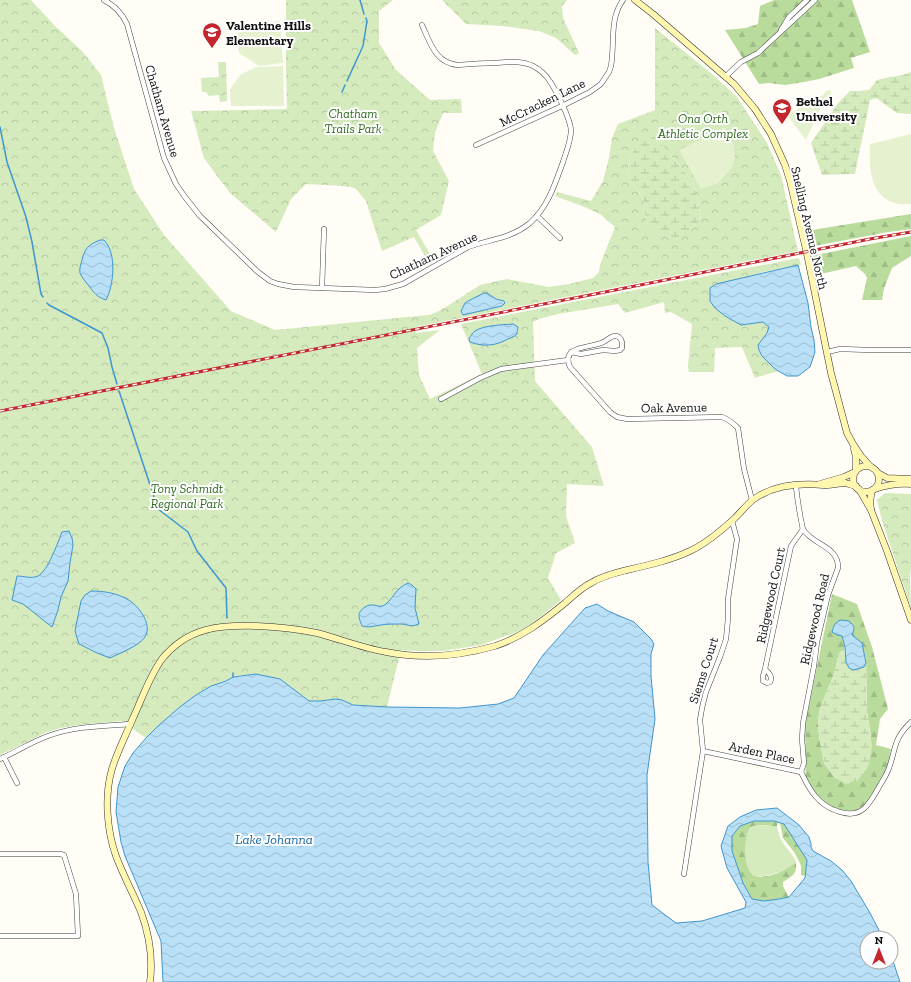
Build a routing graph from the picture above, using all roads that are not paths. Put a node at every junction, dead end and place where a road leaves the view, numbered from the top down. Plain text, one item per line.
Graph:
1 (104, 0) edge
2 (623, 0) edge
3 (635, 0) edge
4 (806, 0) edge
5 (815, 0) edge
6 (422, 25) dead end
7 (777, 36) junction
8 (726, 76) junction
9 (562, 106) junction
10 (476, 146) dead end
11 (537, 216) junction
12 (324, 229) dead end
13 (560, 238) dead end
14 (322, 288) junction
15 (911, 350) edge
16 (571, 352) junction
17 (827, 352) junction
18 (568, 360) junction
19 (441, 400) dead end
20 (852, 444) junction
21 (870, 466) junction
22 (856, 471) junction
23 (878, 473) junction
24 (911, 479) edge
25 (911, 484) edge
26 (817, 485) junction
27 (796, 486) junction
28 (857, 488) junction
29 (874, 490) junction
30 (752, 500) junction
31 (871, 510) junction
32 (732, 521) junction
33 (803, 529) junction
34 (911, 620) edge
35 (765, 669) dead end
36 (911, 722) edge
37 (130, 724) junction
38 (703, 751) junction
39 (2, 758) edge
40 (801, 772) junction
41 (17, 783) dead end
42 (0, 854) edge
43 (684, 874) dead end
44 (0, 936) edge
45 (150, 982) edge

1 - 14 street, Chatham Avenue
2 - 9 street, McCracken Lane
3 - 8 street, Snelling Avenue North
4 - 7 street
5 - 7 street
6 - 9 street, Chatham Avenue
7 - 8 street
8 - 17 street, Snelling Avenue North
9 - 10 street, McCracken Lane
9 - 11 street, Chatham Avenue
11 - 13 street
11 - 14 street, Chatham Avenue
12 - 14 street
15 - 17 street
16 - 16 street
16 - 18 street
17 - 20 street, Snelling Avenue North
18 - 19 street
18 - 30 street, Oak Avenue
20 - 21 street, Snelling Avenue North
20 - 22 street, Snelling Avenue North
21 - 22 street
21 - 23 street
22 - 26 street
22 - 28 street
23 - 24 street
23 - 29 street
25 - 29 street
26 - 27 street
26 - 28 street
27 - 30 street
27 - 33 street
28 - 29 street
28 - 31 street
29 - 31 street
30 - 32 street
31 - 34 street
32 - 37 street
32 - 38 street, Siems Court
33 - 35 street, Ridgewood Court
33 - 40 street, Ridgewood Road
36 - 40 street, Arden Place
37 - 39 street
37 - 45 street
38 - 40 street, Arden Place
38 - 43 street, Siems Court
39 - 41 street
42 - 44 street

